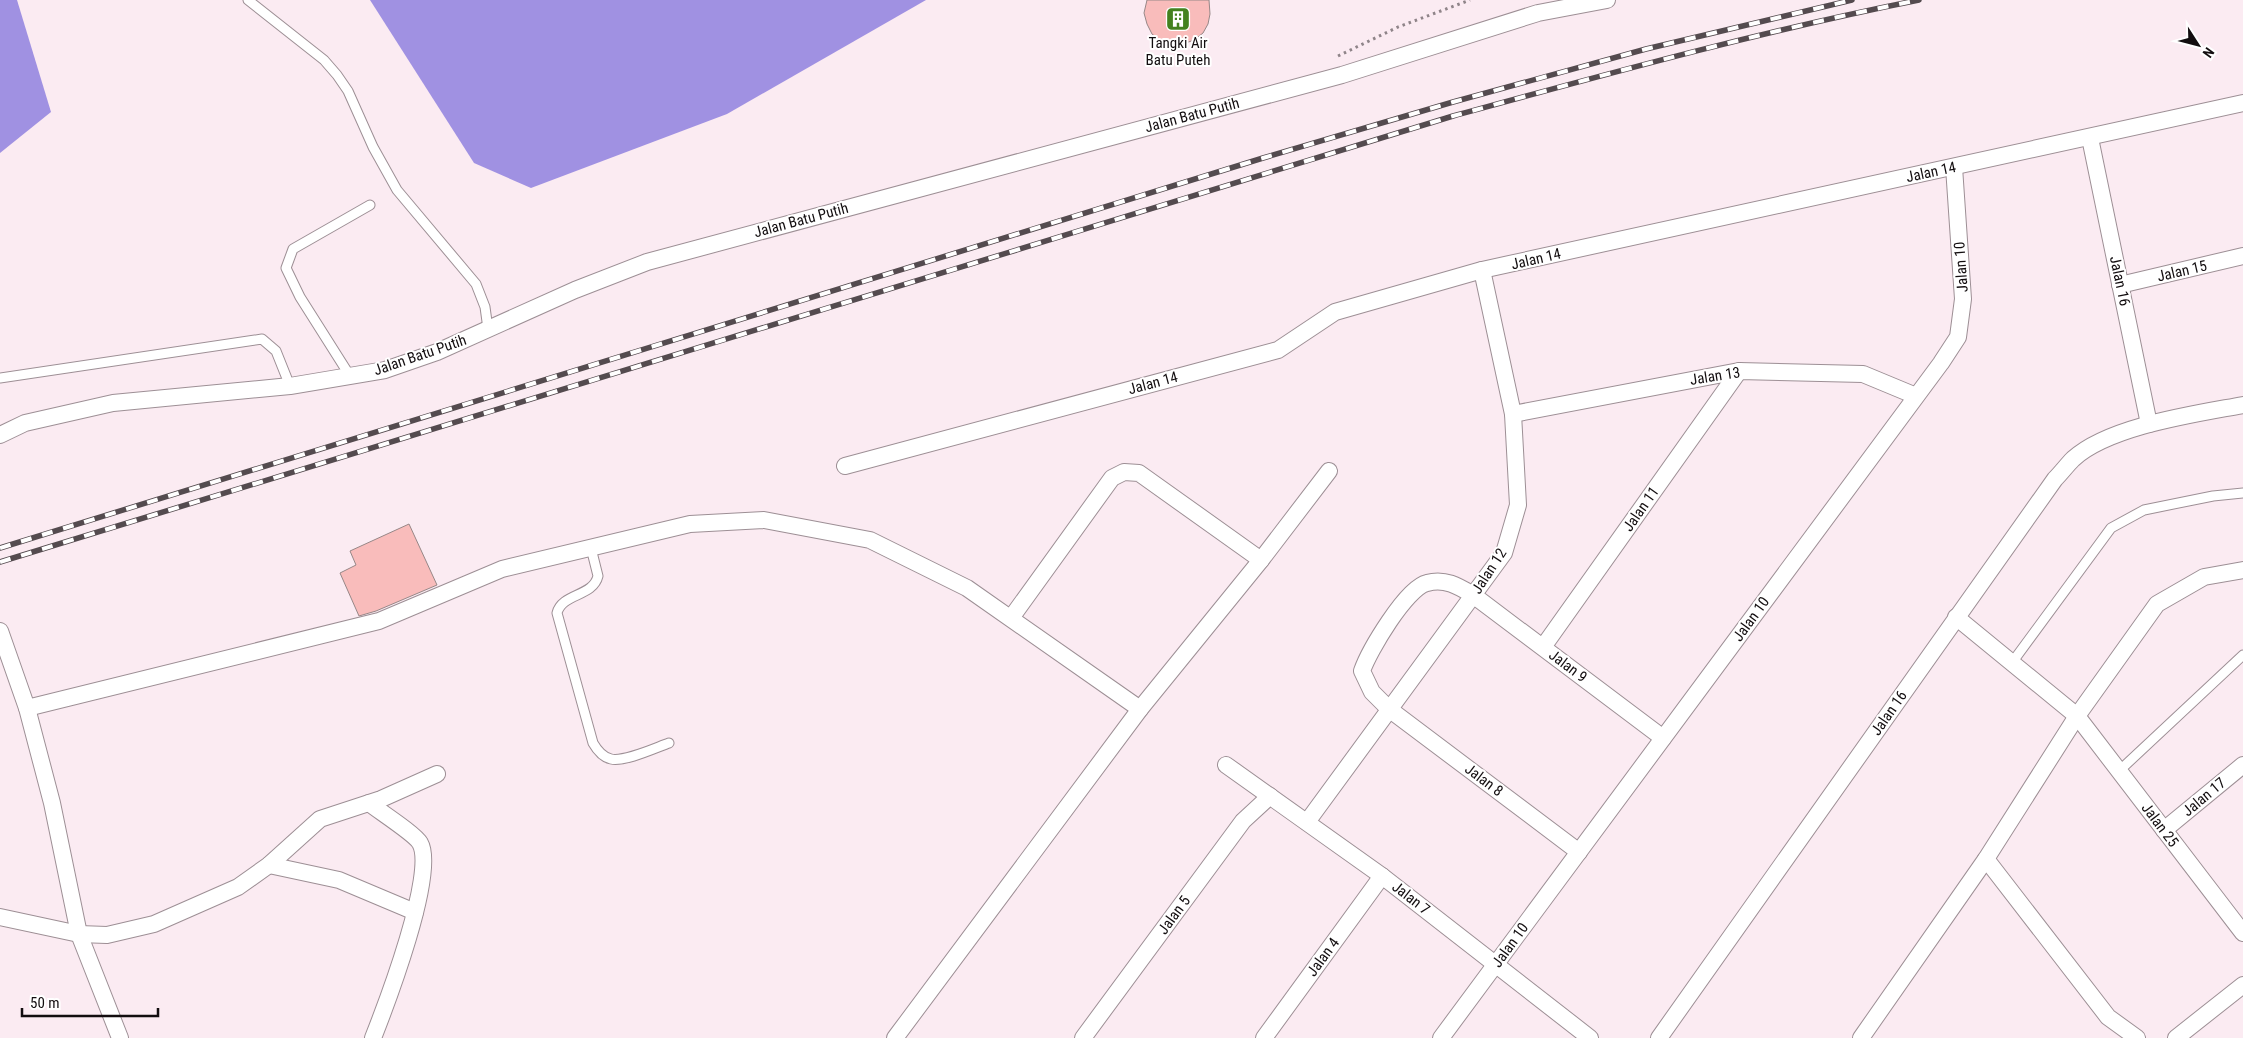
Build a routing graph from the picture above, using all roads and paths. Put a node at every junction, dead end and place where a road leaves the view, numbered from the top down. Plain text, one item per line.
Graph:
1 (248, 0) edge
2 (1607, 0) edge
3 (1537, 7) edge
4 (2243, 104) edge
5 (2090, 138) junction
6 (1954, 167) junction
7 (370, 205) dead end
8 (2243, 256) edge
9 (1482, 270) junction
10 (2120, 285) junction
11 (488, 330) junction
12 (1739, 370) junction
13 (350, 376) junction
14 (0, 378) edge
15 (290, 386) junction
16 (1916, 396) junction
17 (2243, 405) edge
18 (1513, 414) junction
19 (2149, 424) junction
20 (0, 435) edge
21 (845, 466) dead end
22 (1329, 471) dead end
23 (2243, 493) edge
24 (591, 548) junction
25 (1261, 560) junction
26 (2243, 570) edge
27 (1473, 595) junction
28 (1956, 617) junction
29 (1011, 618) junction
30 (0, 630) edge
31 (1543, 647) junction
32 (2243, 655) edge
33 (2011, 664) junction
34 (27, 708) junction
35 (1140, 709) junction
36 (1390, 709) junction
37 (2078, 716) junction
38 (1663, 738) junction
39 (669, 743) dead end
40 (1226, 764) dead end
41 (2243, 764) edge
42 (2119, 771) junction
43 (437, 774) dead end
44 (1270, 796) junction
45 (369, 803) junction
46 (1307, 822) junction
47 (2164, 830) junction
48 (1579, 852) junction
49 (1986, 859) junction
50 (269, 865) junction
51 (1382, 876) junction
52 (415, 912) junction
53 (0, 917) edge
54 (2243, 933) edge
55 (79, 934) junction
56 (1496, 964) junction
57 (2243, 985) edge
58 (120, 1038) edge
59 (372, 1038) edge
60 (895, 1038) edge
61 (1083, 1038) edge
62 (1264, 1038) edge
63 (1441, 1038) edge
64 (1590, 1038) edge
65 (1660, 1038) edge
66 (1861, 1038) edge
67 (2137, 1038) edge
68 (2176, 1038) edge

1 - 11 lane
2 - 3 street, Jalan Batu Putih
3 - 11 street, Jalan Batu Putih
4 - 5 street, Jalan 14
5 - 6 street, Jalan 14
5 - 10 street, Jalan 16
6 - 9 street, Jalan 14
6 - 16 street, Jalan 10
7 - 13 lane
8 - 10 street, Jalan 15
9 - 18 street, Jalan 12
9 - 21 street, Jalan 14
10 - 19 street, Jalan 16
11 - 13 street, Jalan Batu Putih
12 - 16 street, Jalan 13
12 - 18 street, Jalan 13
12 - 31 street, Jalan 11
13 - 15 street, Jalan Batu Putih
14 - 15 lane
15 - 20 street, Jalan Batu Putih
16 - 38 street, Jalan 10
17 - 19 street, Jalan 16
18 - 27 street, Jalan 12
19 - 28 street, Jalan 16
22 - 25 street
23 - 33 lane
24 - 29 street
24 - 34 street
24 - 39 lane
25 - 29 street
25 - 35 street
26 - 37 street
27 - 31 street, Jalan 9
27 - 36 street, Jalan 12
27 - 36 street, Jalan 9
28 - 33 street, Jalan 25
28 - 65 street, Jalan 16
29 - 35 street
30 - 34 street
31 - 38 street, Jalan 9
32 - 42 lane
33 - 37 street, Jalan 25
34 - 55 street
35 - 60 street
36 - 46 street, Jalan 12
36 - 48 street, Jalan 8
37 - 42 street, Jalan 25
37 - 49 street
38 - 48 street, Jalan 10
40 - 44 street, Jalan 7
41 - 47 street, Jalan 17
42 - 47 street, Jalan 25
43 - 45 street
44 - 46 street, Jalan 7
44 - 61 street, Jalan 5
45 - 50 street
45 - 52 street
46 - 51 street, Jalan 7
47 - 54 street, Jalan 25
48 - 56 street, Jalan 10
49 - 66 street
49 - 67 street
50 - 52 street
50 - 55 street
51 - 56 street, Jalan 7
51 - 62 street, Jalan 4
52 - 59 street
53 - 55 street
55 - 58 street
56 - 63 street, Jalan 10
56 - 64 street, Jalan 7
57 - 68 street

